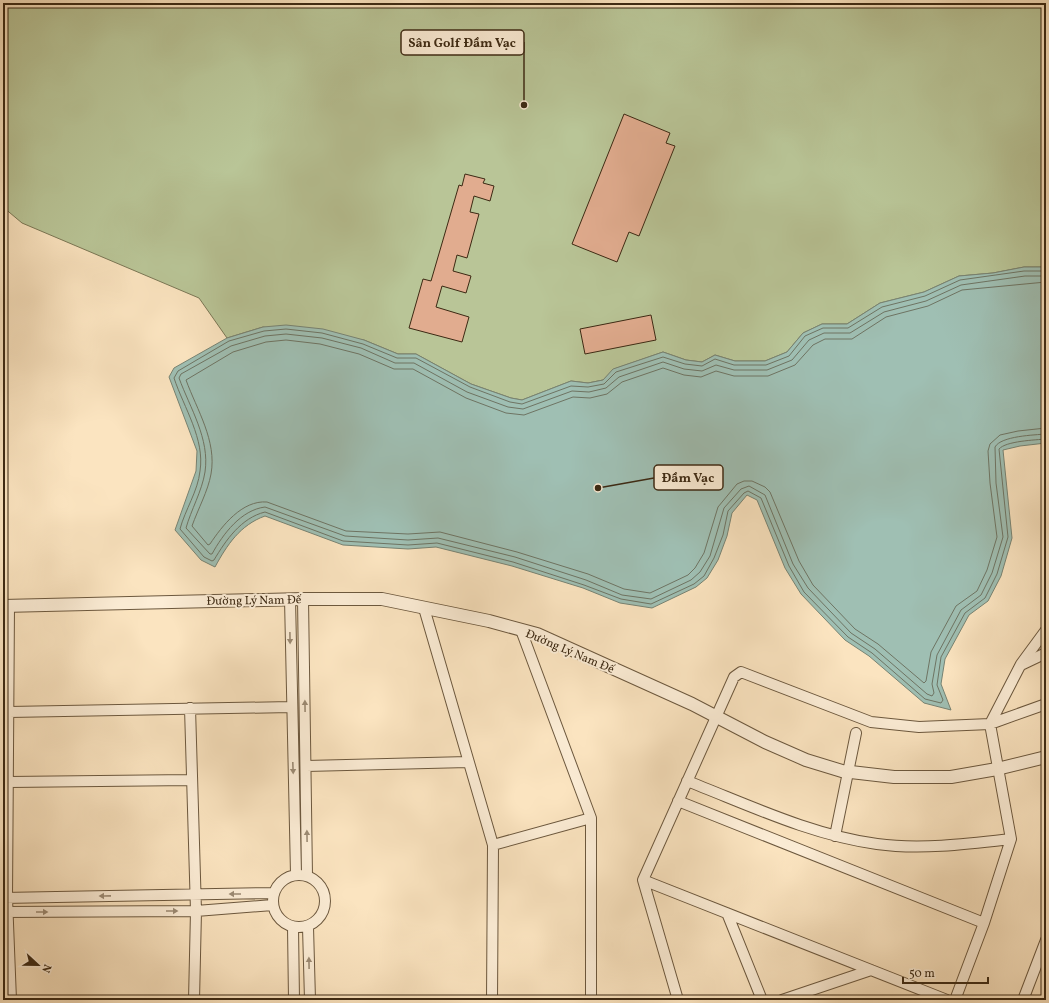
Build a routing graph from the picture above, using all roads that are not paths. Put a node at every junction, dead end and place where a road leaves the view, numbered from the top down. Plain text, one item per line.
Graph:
1 (290, 599) junction
2 (303, 599) junction
3 (6, 606) edge
4 (424, 608) junction
5 (521, 630) junction
6 (1046, 630) edge
7 (1046, 653) edge
8 (1021, 664) junction
9 (1046, 704) edge
10 (291, 707) junction
11 (190, 708) junction
12 (9, 712) junction
13 (716, 716) junction
14 (990, 724) junction
15 (856, 733) dead end
16 (1046, 757) edge
17 (468, 762) junction
18 (306, 766) junction
19 (997, 769) junction
20 (849, 772) junction
21 (191, 780) junction
22 (687, 781) junction
23 (9, 782) junction
24 (678, 800) junction
25 (591, 818) junction
26 (835, 836) junction
27 (1011, 839) junction
28 (493, 845) junction
29 (296, 874) junction
30 (307, 875) junction
31 (643, 880) junction
32 (274, 893) junction
33 (194, 894) junction
34 (5, 898) edge
35 (273, 905) junction
36 (196, 911) junction
37 (6, 912) edge
38 (727, 913) junction
39 (984, 923) junction
40 (293, 927) junction
41 (308, 927) junction
42 (1046, 940) edge
43 (871, 970) junction
44 (10, 1000) edge
45 (194, 1000) edge
46 (294, 1000) edge
47 (310, 1000) edge
48 (492, 1000) edge
49 (591, 1000) edge
50 (678, 1000) edge
51 (762, 1000) edge
52 (782, 1000) edge
53 (947, 1000) edge
54 (955, 1000) edge
55 (1023, 1000) edge

1 - 2 street, Đường Lý Nam Đế
1 - 3 street, Đường Lý Nam Đế
1 -> 10 street
2 - 4 street, Đường Lý Nam Đế
18 -> 2 street
3 - 12 street
4 - 5 street, Đường Lý Nam Đế
4 - 17 street
5 - 13 street, Đường Lý Nam Đế
5 - 25 street
6 - 8 street
7 - 8 street
8 - 14 street
9 - 14 street
10 - 11 street
10 -> 29 street
11 - 12 street
11 - 21 street
12 - 23 street
13 - 14 street
13 - 20 street, Đường Lý Nam Đế
13 - 22 street
14 - 19 street
15 - 20 street
16 - 19 street, Đường Lý Nam Đế
17 - 18 street
17 - 28 street
30 -> 18 street
19 - 20 street, Đường Lý Nam Đế
19 - 27 street
20 - 26 street
21 - 23 street
21 - 33 street
22 - 24 street
22 - 26 street
23 - 34 street
24 - 31 street
24 - 39 street
25 - 28 street
25 - 49 street
26 - 27 street
27 - 39 street
28 - 48 street
29 - 30 street
29 - 32 street
30 - 41 street
31 - 38 street
31 - 50 street
32 -> 33 street
32 - 35 street
33 -> 34 street
33 - 36 street
34 - 37 street
35 - 36 street
35 - 40 street
37 -> 36 street
36 - 45 street
37 - 44 street
38 - 43 street
38 - 51 street
39 - 54 street
40 - 41 street
40 - 46 street
47 -> 41 street
42 - 55 street
43 - 52 street
43 - 53 street

